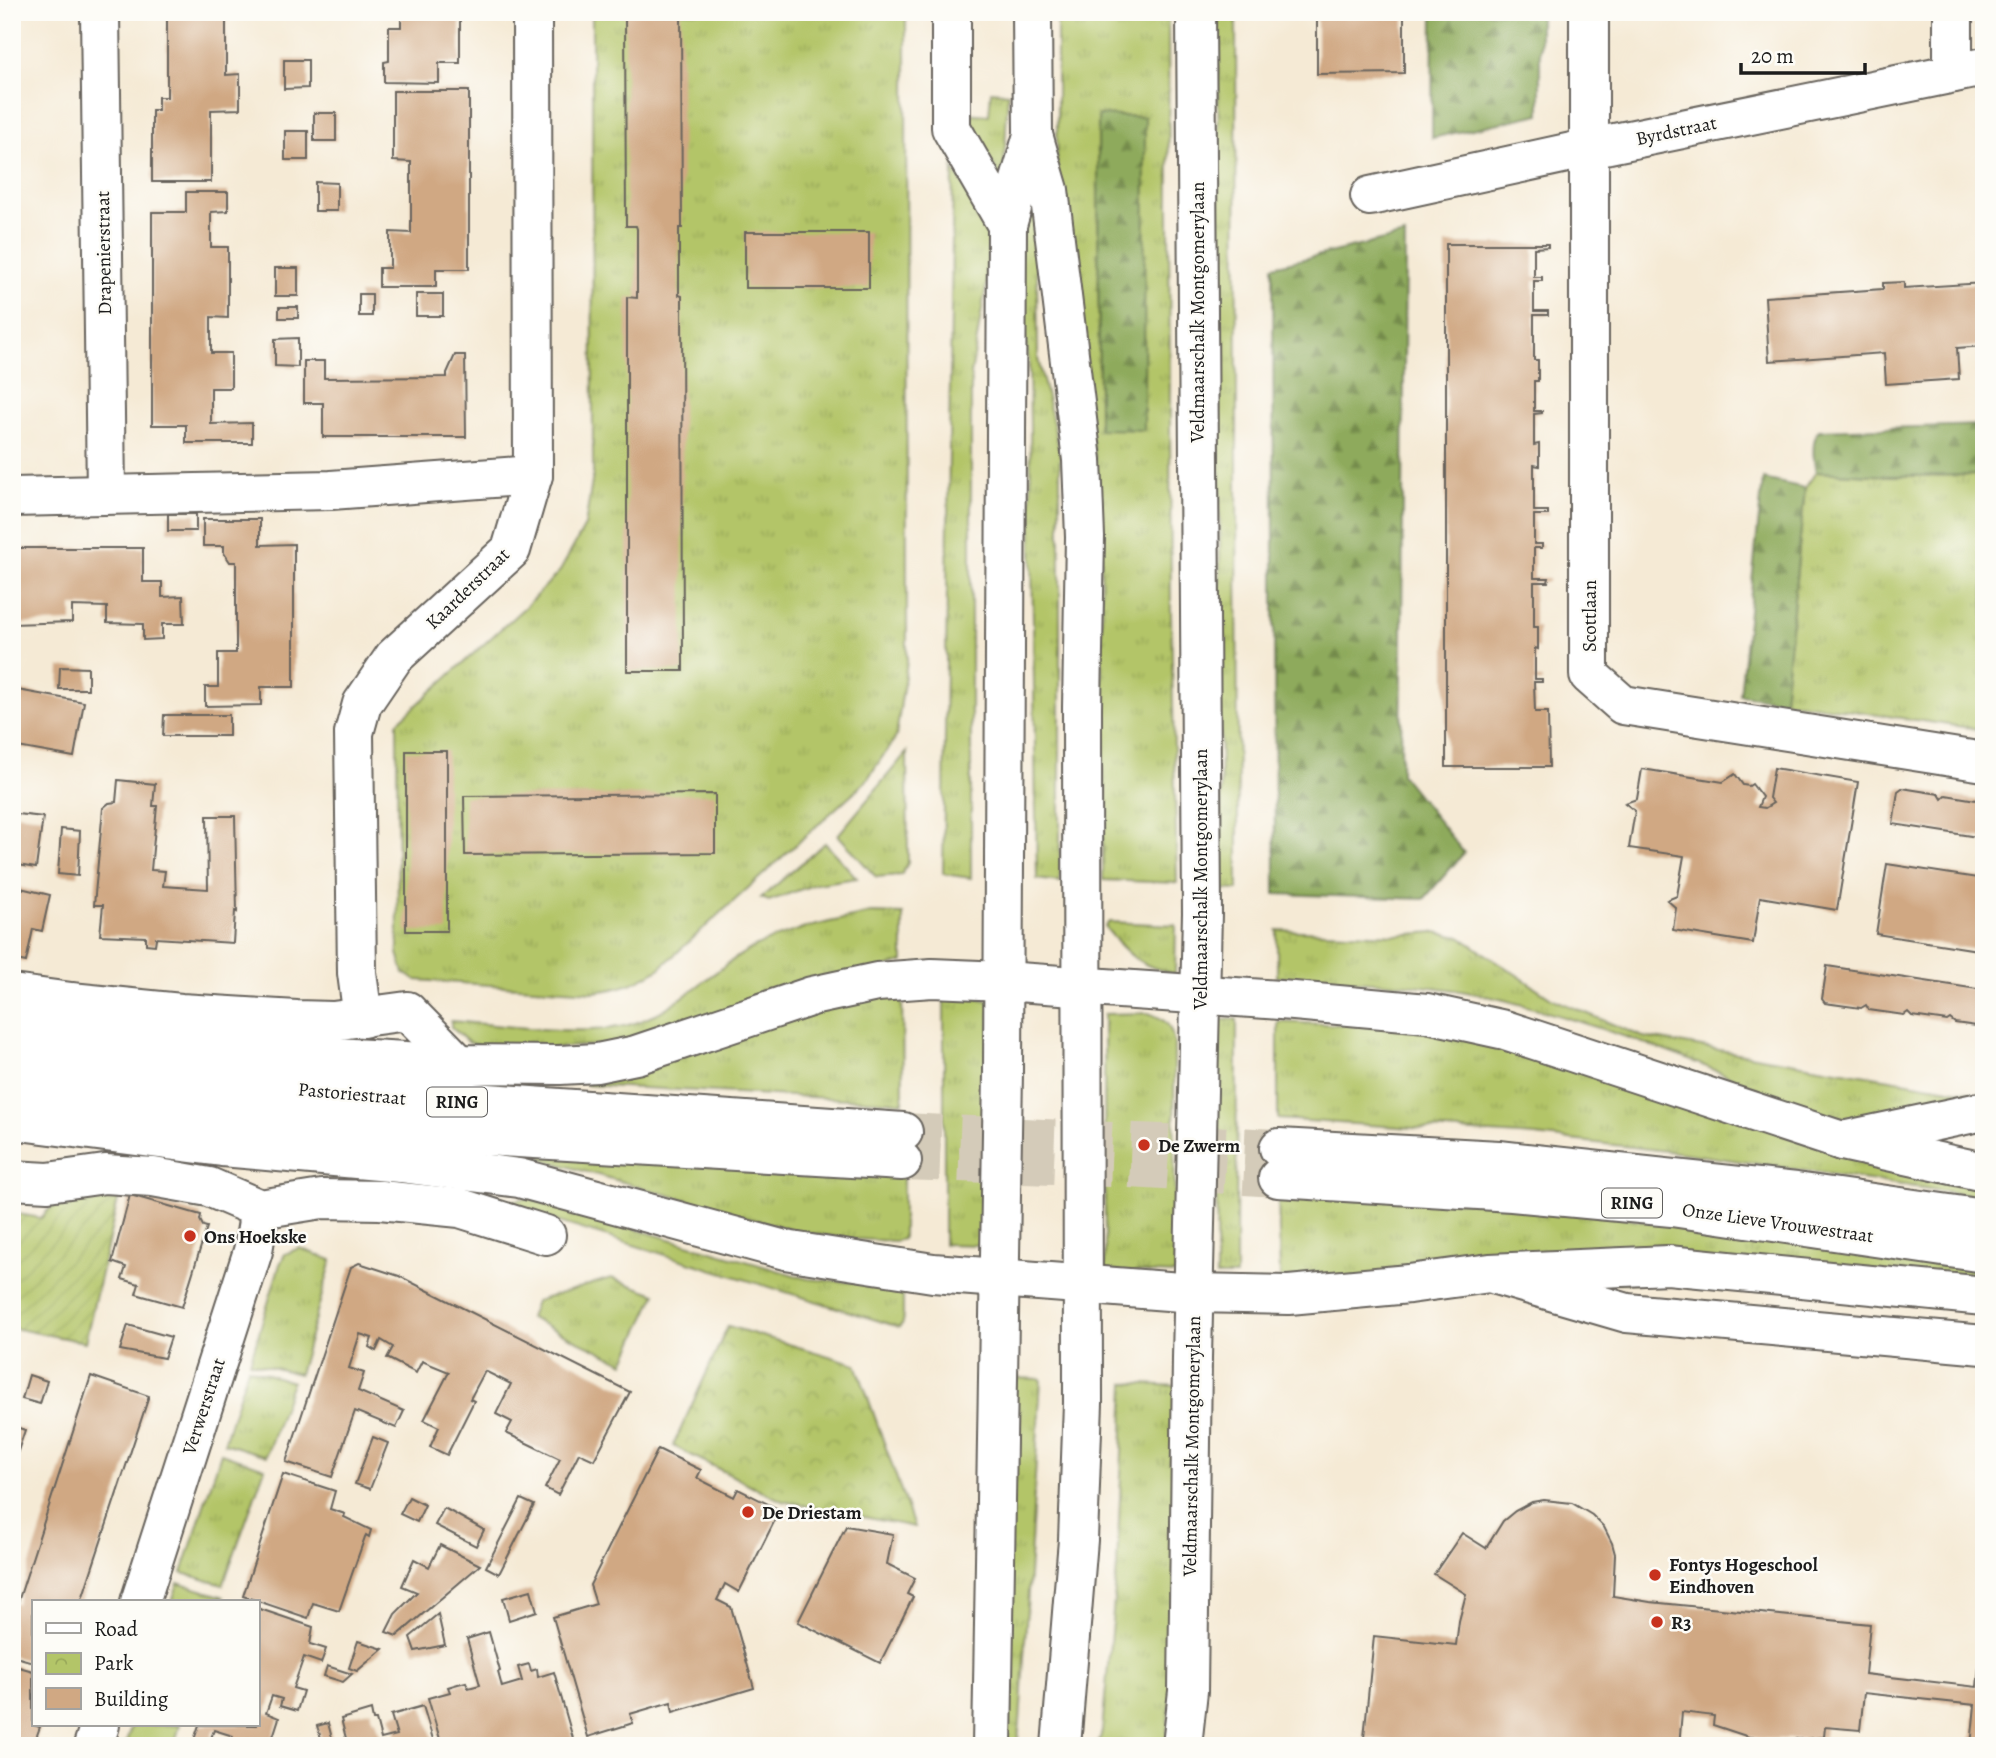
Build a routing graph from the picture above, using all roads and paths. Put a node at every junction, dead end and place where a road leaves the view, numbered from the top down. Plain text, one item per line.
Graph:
1 (100, 12) edge
2 (532, 12) edge
3 (951, 12) edge
4 (1032, 12) edge
5 (1196, 12) edge
6 (1588, 12) edge
7 (1953, 12) edge
8 (1968, 70) edge
9 (1033, 135) junction
10 (1590, 148) junction
11 (1370, 196) dead end
12 (1007, 225) junction
13 (533, 475) junction
14 (106, 495) junction
15 (12, 496) edge
16 (1984, 762) edge
17 (1003, 981) junction
18 (1083, 988) junction
19 (12, 994) edge
20 (1200, 995) junction
21 (363, 1018) junction
22 (12, 1027) edge
23 (12, 1058) edge
24 (459, 1064) junction
25 (12, 1092) edge
26 (1984, 1111) edge
27 (12, 1120) edge
28 (1842, 1141) junction
29 (1984, 1172) edge
30 (520, 1178) junction
31 (12, 1180) edge
32 (460, 1208) junction
33 (260, 1209) junction
34 (1984, 1219) edge
35 (546, 1235) dead end
36 (1984, 1253) edge
37 (1490, 1273) junction
38 (999, 1278) junction
39 (1082, 1285) junction
40 (1194, 1293) junction
41 (1984, 1296) edge
42 (1984, 1345) edge
43 (140, 1600) edge
44 (100, 1726) edge
45 (93, 1746) edge
46 (992, 1746) edge
47 (1061, 1746) edge
48 (1182, 1746) edge

1 - 14 main road, Drapenierstraat
2 - 13 main road, Kaarderstraat
3 - 12 main road
4 - 9 main road
5 - 20 main road, Veldmaarschalk Montgomerylaan
6 - 10 main road, Scottlaan
7 - 8 main road
8 - 10 main road, Byrdstraat
9 - 12 main road
9 - 18 main road
10 - 11 main road, Byrdstraat
10 - 16 main road, Scottlaan
12 - 17 main road
13 - 14 main road
13 - 21 main road, Kaarderstraat
14 - 15 main road
17 - 18 main road
17 - 24 main road
17 - 38 main road
18 - 20 main road
18 - 39 main road
19 - 21 main road
20 - 28 main road
20 - 40 main road, Veldmaarschalk Montgomerylaan
21 - 24 main road
22 - 24 main road
23 - 25 main road, Pastoriestraat / RING
26 - 28 main road
27 - 30 main road
28 - 29 main road
30 - 32 main road
30 - 38 main road
31 - 33 main road
32 - 33 main road
32 - 35 main road
33 - 43 main road, Verwerstraat
34 - 36 main road, Onze Lieve Vrouwestraat / RING
37 - 40 main road
37 - 41 main road
37 - 42 main road
38 - 39 main road
38 - 46 main road
39 - 40 main road
39 - 47 main road
40 - 48 main road, Veldmaarschalk Montgomerylaan
44 - 45 main road

